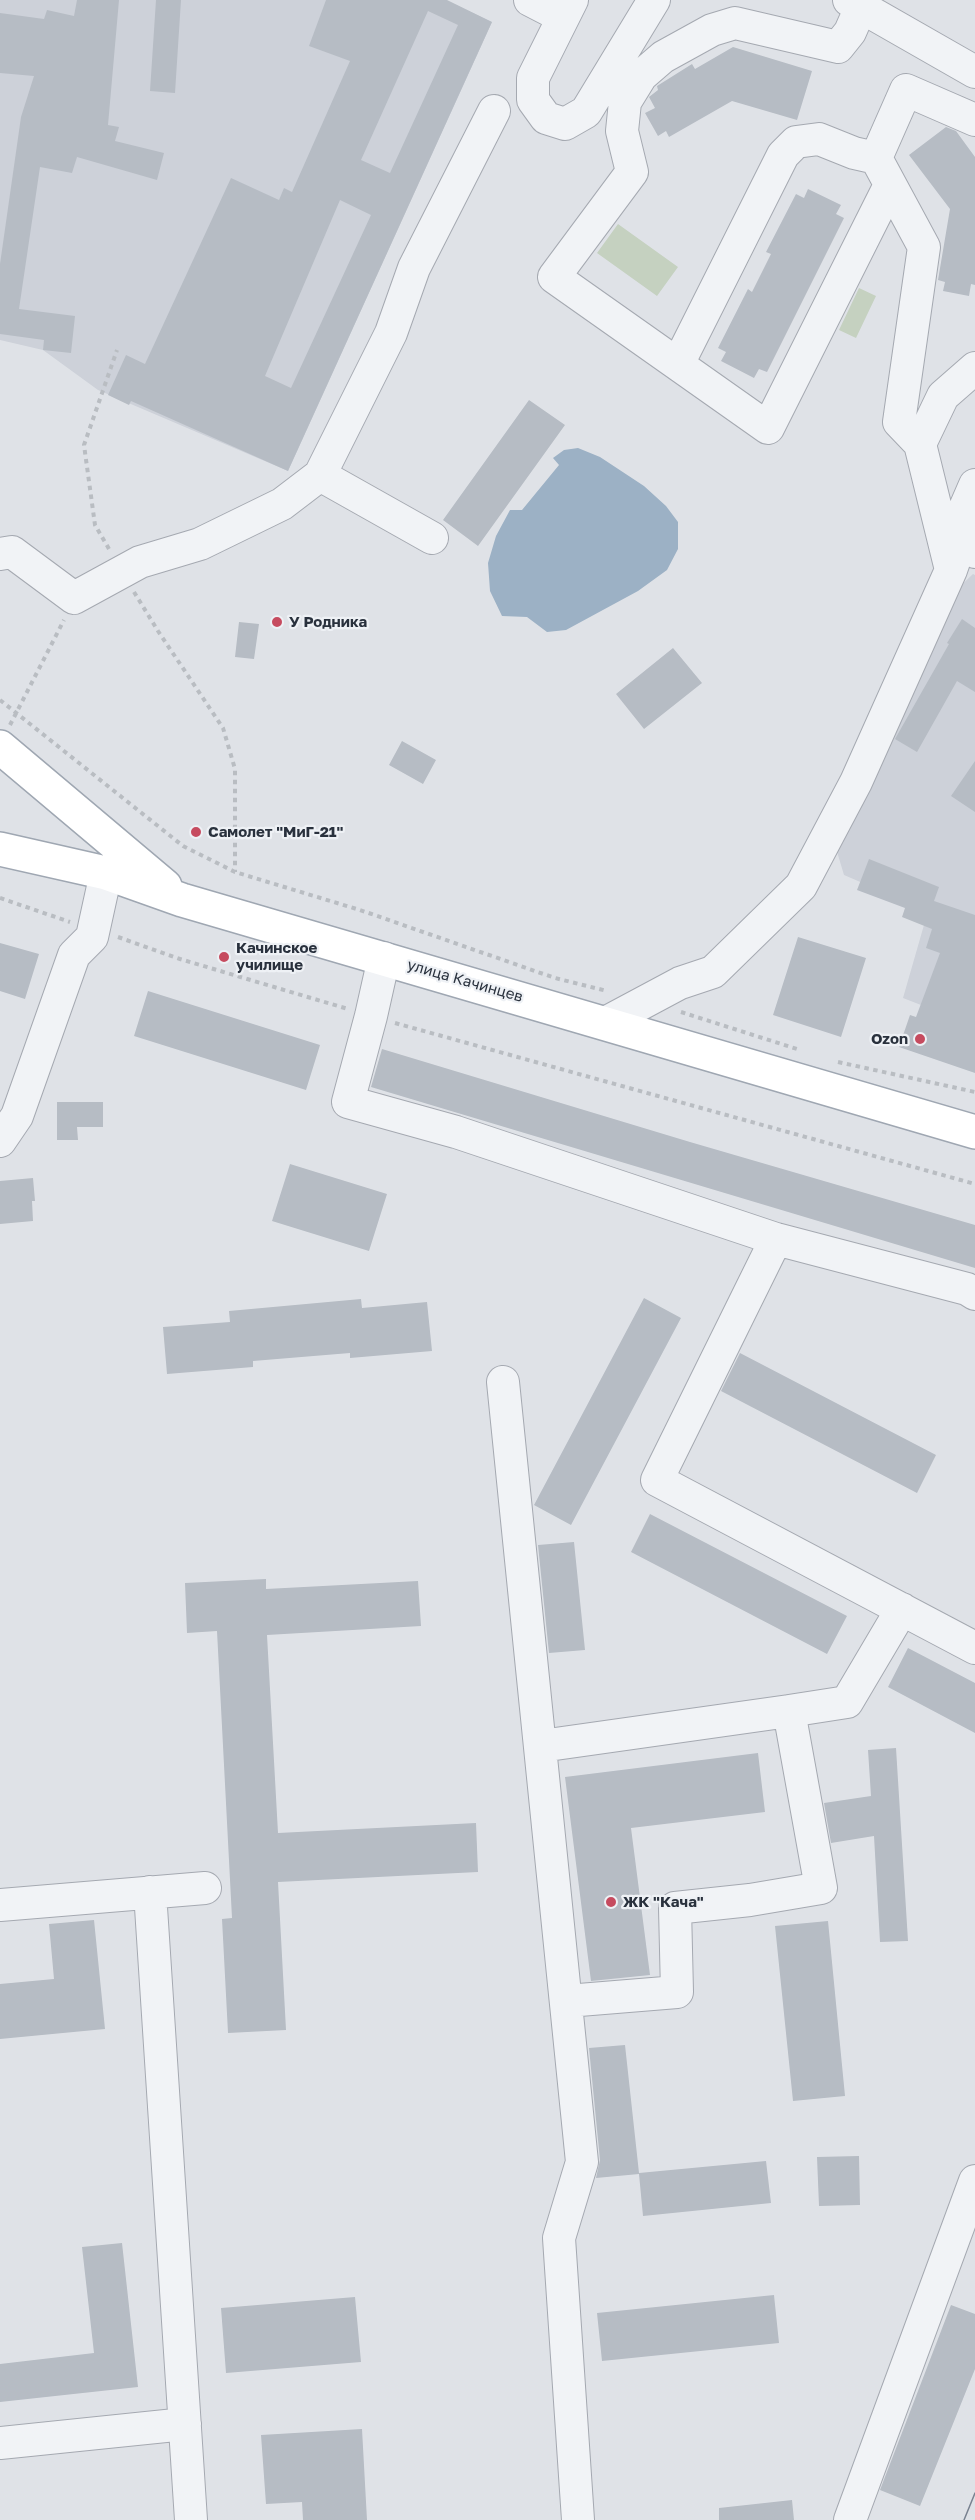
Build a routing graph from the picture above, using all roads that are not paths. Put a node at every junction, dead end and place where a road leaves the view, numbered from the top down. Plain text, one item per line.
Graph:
1 (530, 0) edge
2 (654, 0) edge
3 (855, 3) edge
4 (568, 8) edge
5 (918, 39) junction
6 (975, 72) edge
7 (906, 90) junction
8 (494, 111) dead end
9 (975, 120) edge
10 (876, 158) junction
11 (891, 185) junction
12 (678, 364) junction
13 (975, 368) edge
14 (920, 444) junction
15 (320, 475) junction
16 (975, 484) edge
17 (432, 538) dead end
18 (0, 554) edge
19 (962, 555) edge
20 (0, 747) edge
21 (0, 849) edge
22 (106, 873) junction
23 (182, 900) junction
24 (384, 958) junction
25 (607, 1022) junction
26 (975, 1132) edge
27 (0, 1141) edge
28 (776, 1239) junction
29 (975, 1294) edge
30 (503, 1382) dead end
31 (902, 1609) junction
32 (975, 1648) edge
33 (789, 1711) junction
34 (541, 1746) junction
35 (205, 1888) dead end
36 (150, 1892) junction
37 (0, 1905) edge
38 (567, 2001) junction
39 (975, 2181) edge
40 (185, 2424) junction
41 (0, 2443) edge
42 (191, 2520) edge
43 (578, 2520) edge
44 (850, 2520) edge

1 - 4 street
2 - 4 street
3 - 5 street
3 - 12 street
5 - 6 street
5 - 7 street
7 - 9 street
7 - 10 street
8 - 15 street
10 - 11 street
10 - 12 street
11 - 12 street
11 - 14 street
13 - 14 street
14 - 19 street
15 - 17 street
15 - 18 street
16 - 19 street
19 - 25 street
20 - 23 main road, улица Качинцев
21 - 22 main road
22 - 23 main road
22 - 27 street
23 - 24 main road, улица Качинцев
24 - 25 main road, улица Качинцев
24 - 28 street
25 - 26 main road, улица Качинцев
28 - 29 street
28 - 31 street
30 - 34 street
31 - 32 street
31 - 33 street
33 - 34 street
33 - 38 street
34 - 38 street
35 - 36 street
36 - 37 street
36 - 40 street
38 - 43 street
39 - 44 street
40 - 41 street
40 - 42 street

